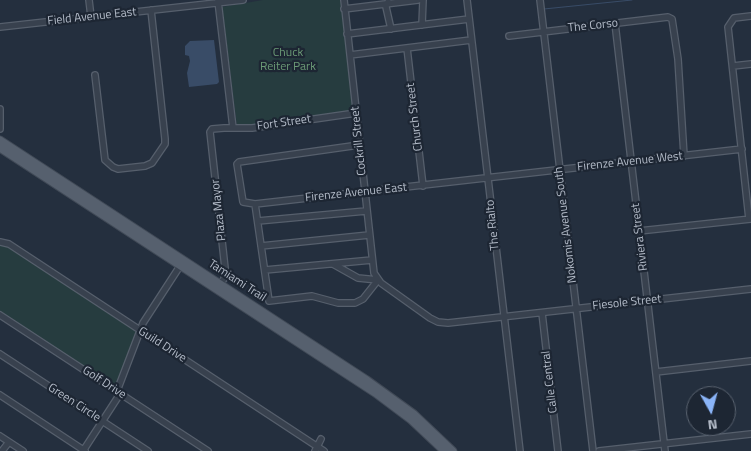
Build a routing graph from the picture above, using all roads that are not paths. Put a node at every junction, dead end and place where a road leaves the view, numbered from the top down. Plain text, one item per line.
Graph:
1 (89, 0) edge
2 (243, 0) edge
3 (344, 0) edge
4 (418, 0) edge
5 (423, 0) edge
6 (467, 0) edge
7 (540, 0) edge
8 (218, 1) edge
9 (388, 2) edge
10 (344, 8) junction
11 (151, 10) junction
12 (751, 16) edge
13 (91, 17) junction
14 (469, 19) junction
15 (615, 23) junction
16 (422, 25) junction
17 (0, 27) edge
18 (391, 29) junction
19 (543, 32) junction
20 (347, 34) junction
21 (509, 36) dead end
22 (471, 40) junction
23 (407, 48) junction
24 (350, 55) junction
25 (751, 64) edge
26 (733, 66) junction
27 (95, 75) dead end
28 (0, 110) edge
29 (356, 113) junction
30 (233, 128) junction
31 (0, 129) edge
32 (212, 129) joint
33 (0, 140) edge
34 (359, 145) junction
35 (0, 148) edge
36 (742, 149) junction
37 (684, 156) junction
38 (631, 162) junction
39 (560, 170) junction
40 (488, 179) junction
41 (424, 186) junction
42 (364, 192) junction
43 (255, 204) junction
44 (366, 211) junction
45 (750, 219) edge
46 (258, 222) junction
47 (639, 232) junction
48 (369, 235) junction
49 (0, 242) edge
50 (261, 246) junction
51 (372, 260) junction
52 (333, 264) junction
53 (180, 266) junction
54 (264, 270) junction
55 (378, 280) junction
56 (218, 287) junction
57 (751, 289) edge
58 (647, 301) junction
59 (576, 309) junction
60 (542, 313) junction
61 (0, 314) edge
62 (504, 317) junction
63 (140, 330) junction
64 (0, 354) edge
65 (751, 361) edge
66 (656, 372) junction
67 (117, 391) junction
68 (0, 395) edge
69 (103, 421) junction
70 (751, 434) edge
71 (0, 436) edge
72 (322, 439) dead end
73 (8, 442) junction
74 (664, 444) junction
75 (316, 449) edge
76 (2, 451) edge
77 (23, 451) edge
78 (84, 451) edge
79 (148, 451) edge
80 (208, 451) edge
81 (324, 451) edge
82 (444, 451) edge
83 (453, 451) edge
84 (520, 451) edge
85 (558, 451) edge
86 (592, 451) edge
87 (599, 451) edge
88 (665, 451) edge

1 - 13 street
2 - 8 street, Field Avenue East
3 - 10 street, Cockrill Street
4 - 9 street
5 - 16 street
6 - 14 street, The Rialto
7 - 19 street, Nokomis Avenue South
8 - 11 street, Field Avenue East
8 - 30 street
9 - 10 street
9 - 18 street
10 - 20 street, Cockrill Street
11 - 13 street, Field Avenue East
11 - 27 street
12 - 26 street
13 - 17 street, Field Avenue East
14 - 16 street
14 - 22 street, The Rialto
15 - 19 street, The Corso
15 - 37 street, The Corso
15 - 38 street, Riviera Street
16 - 18 street
18 - 20 street
19 - 21 street, The Corso
19 - 39 street, Nokomis Avenue South
20 - 24 street, Cockrill Street
22 - 23 street
22 - 40 street, The Rialto
23 - 24 street
23 - 41 street, Church Street
24 - 29 street, Cockrill Street
25 - 26 street
26 - 36 street
28 - 31 street
29 - 30 street, Fort Street
29 - 34 street, Cockrill Street
30 - 32 street, Fort Street
32 - 56 street, Plaza Mayor
33 - 56 main road, Tamiami Trail
34 - 42 street, Cockrill Street
34 - 43 street
35 - 53 main road, Tamiami Trail
36 - 37 street, Firenze Avenue West
36 - 45 street
37 - 38 street, Firenze Avenue West
38 - 39 street, Firenze Avenue West
38 - 47 street, Riviera Street
39 - 40 street, Firenze Avenue West
39 - 59 street, Nokomis Avenue South
40 - 41 street, Firenze Avenue East
40 - 62 street, The Rialto
41 - 42 street, Firenze Avenue East
42 - 43 street, Firenze Avenue East
42 - 44 street, Cockrill Street
43 - 46 street
44 - 46 street
44 - 48 street, Cockrill Street
45 - 47 street
46 - 50 street
47 - 58 street, Riviera Street
48 - 50 street
48 - 51 street, Cockrill Street
49 - 63 street, Guild Drive
50 - 54 street
51 - 52 street
51 - 55 street, Cockrill Street
52 - 54 street
52 - 55 street
53 - 56 main road, Tamiami Trail
53 - 63 street
54 - 55 street
55 - 62 street
56 - 82 main road, Tamiami Trail
56 - 83 main road, Tamiami Trail
57 - 58 street, Fiesole Street
58 - 59 street, Fiesole Street
58 - 66 street, Riviera Street
59 - 60 street, Fiesole Street
59 - 86 street, Nokomis Avenue South
60 - 62 street, Fiesole Street
60 - 85 street, Calle Central
61 - 67 street, Golf Drive
62 - 84 street, The Rialto
63 - 67 street
63 - 75 street, Guild Drive
64 - 69 street, Green Circle
65 - 66 street
66 - 74 street, Riviera Street
67 - 69 street
67 - 80 street, Golf Drive
68 - 78 street
69 - 78 street
69 - 79 street, Green Circle
70 - 74 street
71 - 73 street
72 - 75 street
73 - 76 street
73 - 77 street
74 - 87 street
74 - 88 street, Riviera Street
75 - 81 street, Guild Drive

